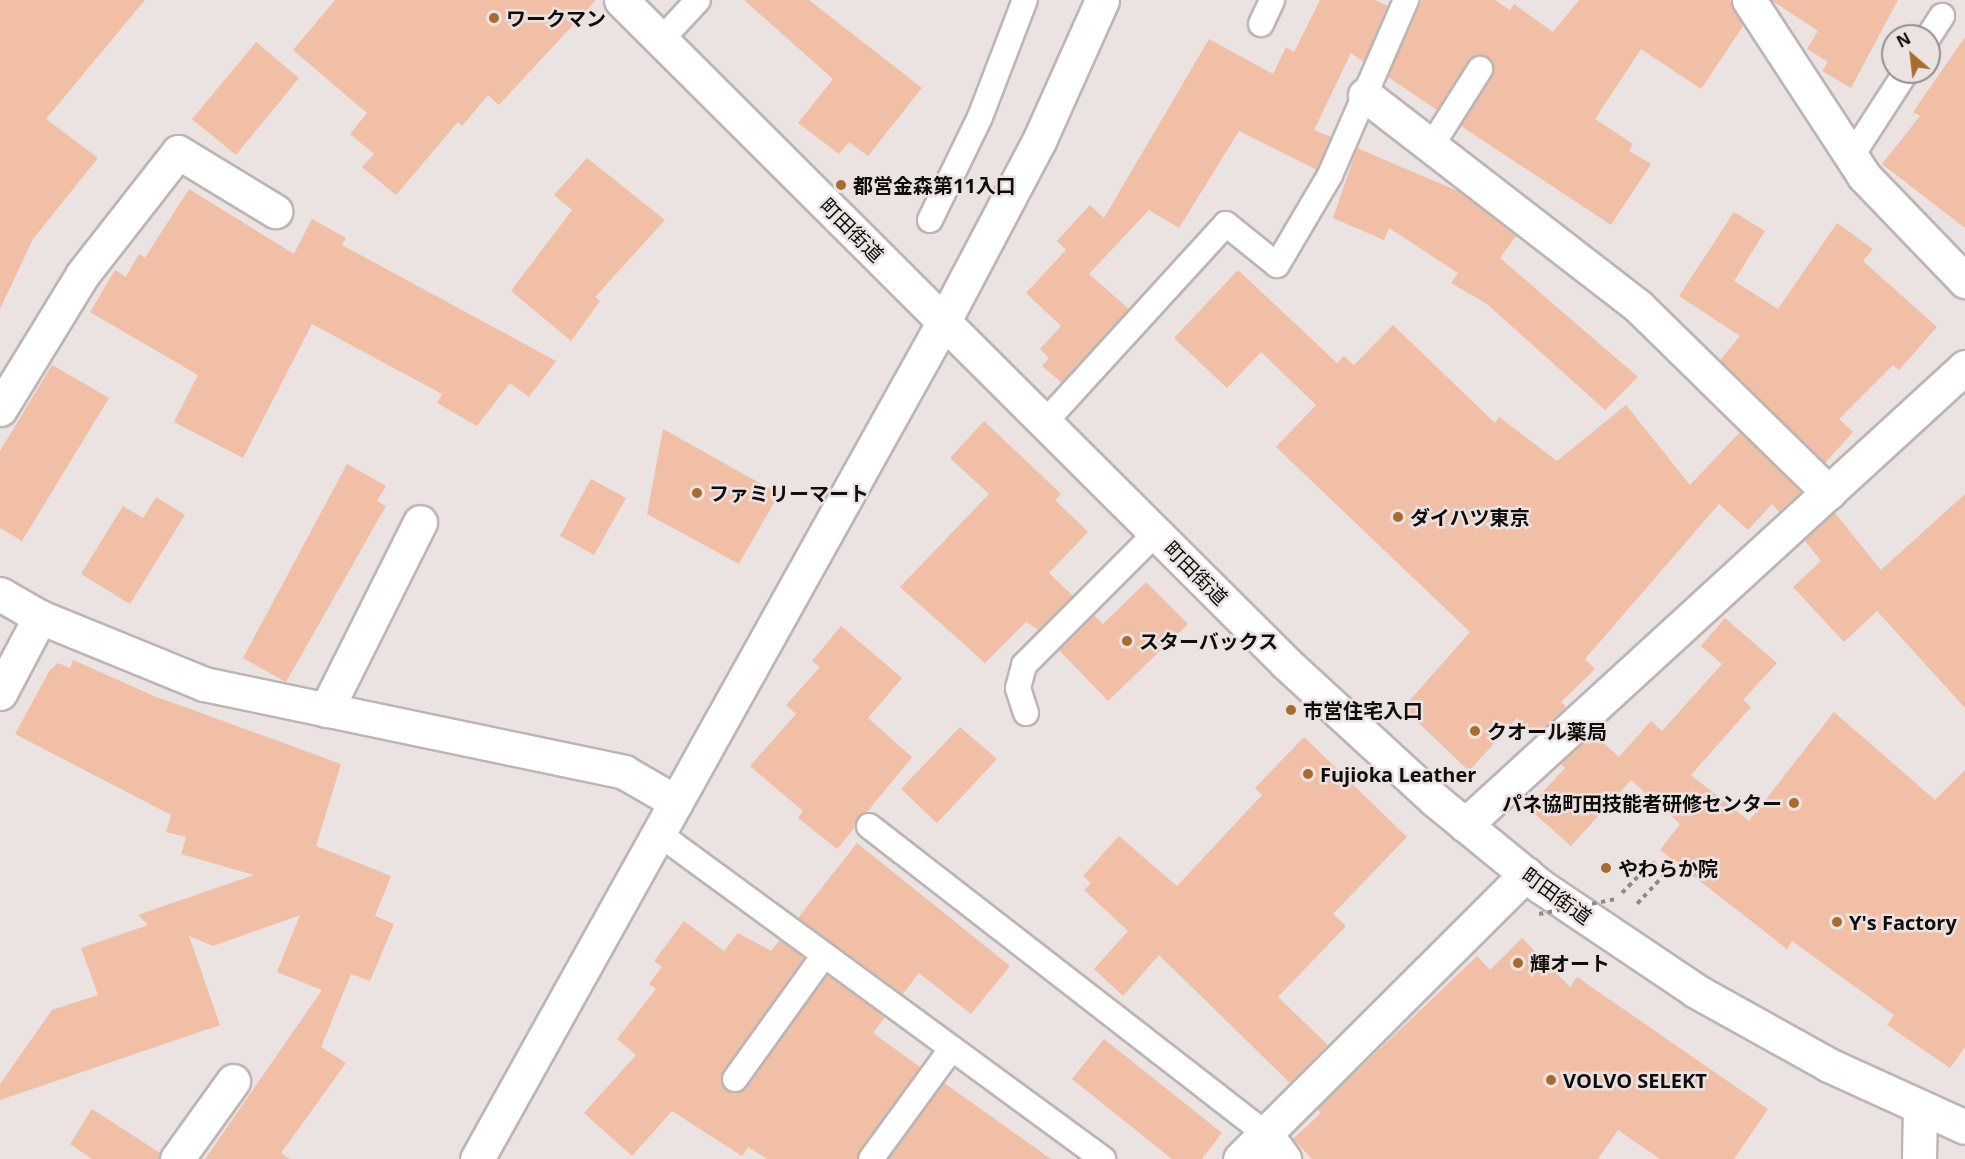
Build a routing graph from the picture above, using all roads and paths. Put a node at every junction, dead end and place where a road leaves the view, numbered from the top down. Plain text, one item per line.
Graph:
1 (621, 0) edge
2 (699, 0) edge
3 (1025, 0) edge
4 (1102, 0) edge
5 (1272, 0) edge
6 (1406, 0) edge
7 (1749, 0) edge
8 (1942, 16) dead end
9 (1261, 24) dead end
10 (1937, 24) edge
11 (661, 40) junction
12 (1480, 69) dead end
13 (1898, 84) edge
14 (1365, 95) junction
15 (1432, 145) junction
16 (1851, 157) junction
17 (275, 211) dead end
18 (930, 220) dead end
19 (1965, 281) edge
20 (944, 321) junction
21 (1965, 367) edge
22 (0, 409) edge
23 (1045, 422) junction
24 (1829, 493) junction
25 (420, 522) dead end
26 (1156, 533) junction
27 (0, 594) edge
28 (40, 618) junction
29 (0, 693) edge
30 (326, 710) junction
31 (1026, 713) dead end
32 (676, 802) junction
33 (1465, 825) junction
34 (869, 826) dead end
35 (658, 833) junction
36 (1526, 874) junction
37 (1539, 914) dead end
38 (1609, 933) junction
39 (824, 955) junction
40 (952, 1048) junction
41 (735, 1079) dead end
42 (232, 1081) dead end
43 (1920, 1108) junction
44 (1965, 1127) edge
45 (1275, 1147) edge
46 (177, 1159) edge
47 (477, 1159) edge
48 (871, 1159) edge
49 (1103, 1159) edge
50 (1240, 1159) edge
51 (1919, 1159) edge

1 - 11 street, 町田街道
2 - 11 lane
3 - 18 lane
4 - 20 street
5 - 9 lane
6 - 14 lane
7 - 16 street
8 - 10 lane
11 - 20 street, 町田街道
12 - 15 lane
13 - 16 lane
14 - 15 street
14 - 23 lane
15 - 24 street
16 - 19 street
17 - 22 street
20 - 23 street, 町田街道
20 - 32 street
21 - 24 street
23 - 26 street, 町田街道
24 - 33 street
25 - 30 street
26 - 31 lane
26 - 33 street, 町田街道
27 - 28 street
28 - 29 street
28 - 30 street
30 - 32 street
32 - 35 street
33 - 36 street, 町田街道
34 - 45 lane
35 - 39 lane
35 - 47 street
36 - 38 street, 町田街道
36 - 45 street
37 - 38 path, bridge
38 - 43 street, 町田街道
39 - 40 lane
39 - 41 lane
40 - 48 lane
40 - 49 lane
42 - 46 street
43 - 44 street, 町田街道
43 - 51 street
45 - 50 street

